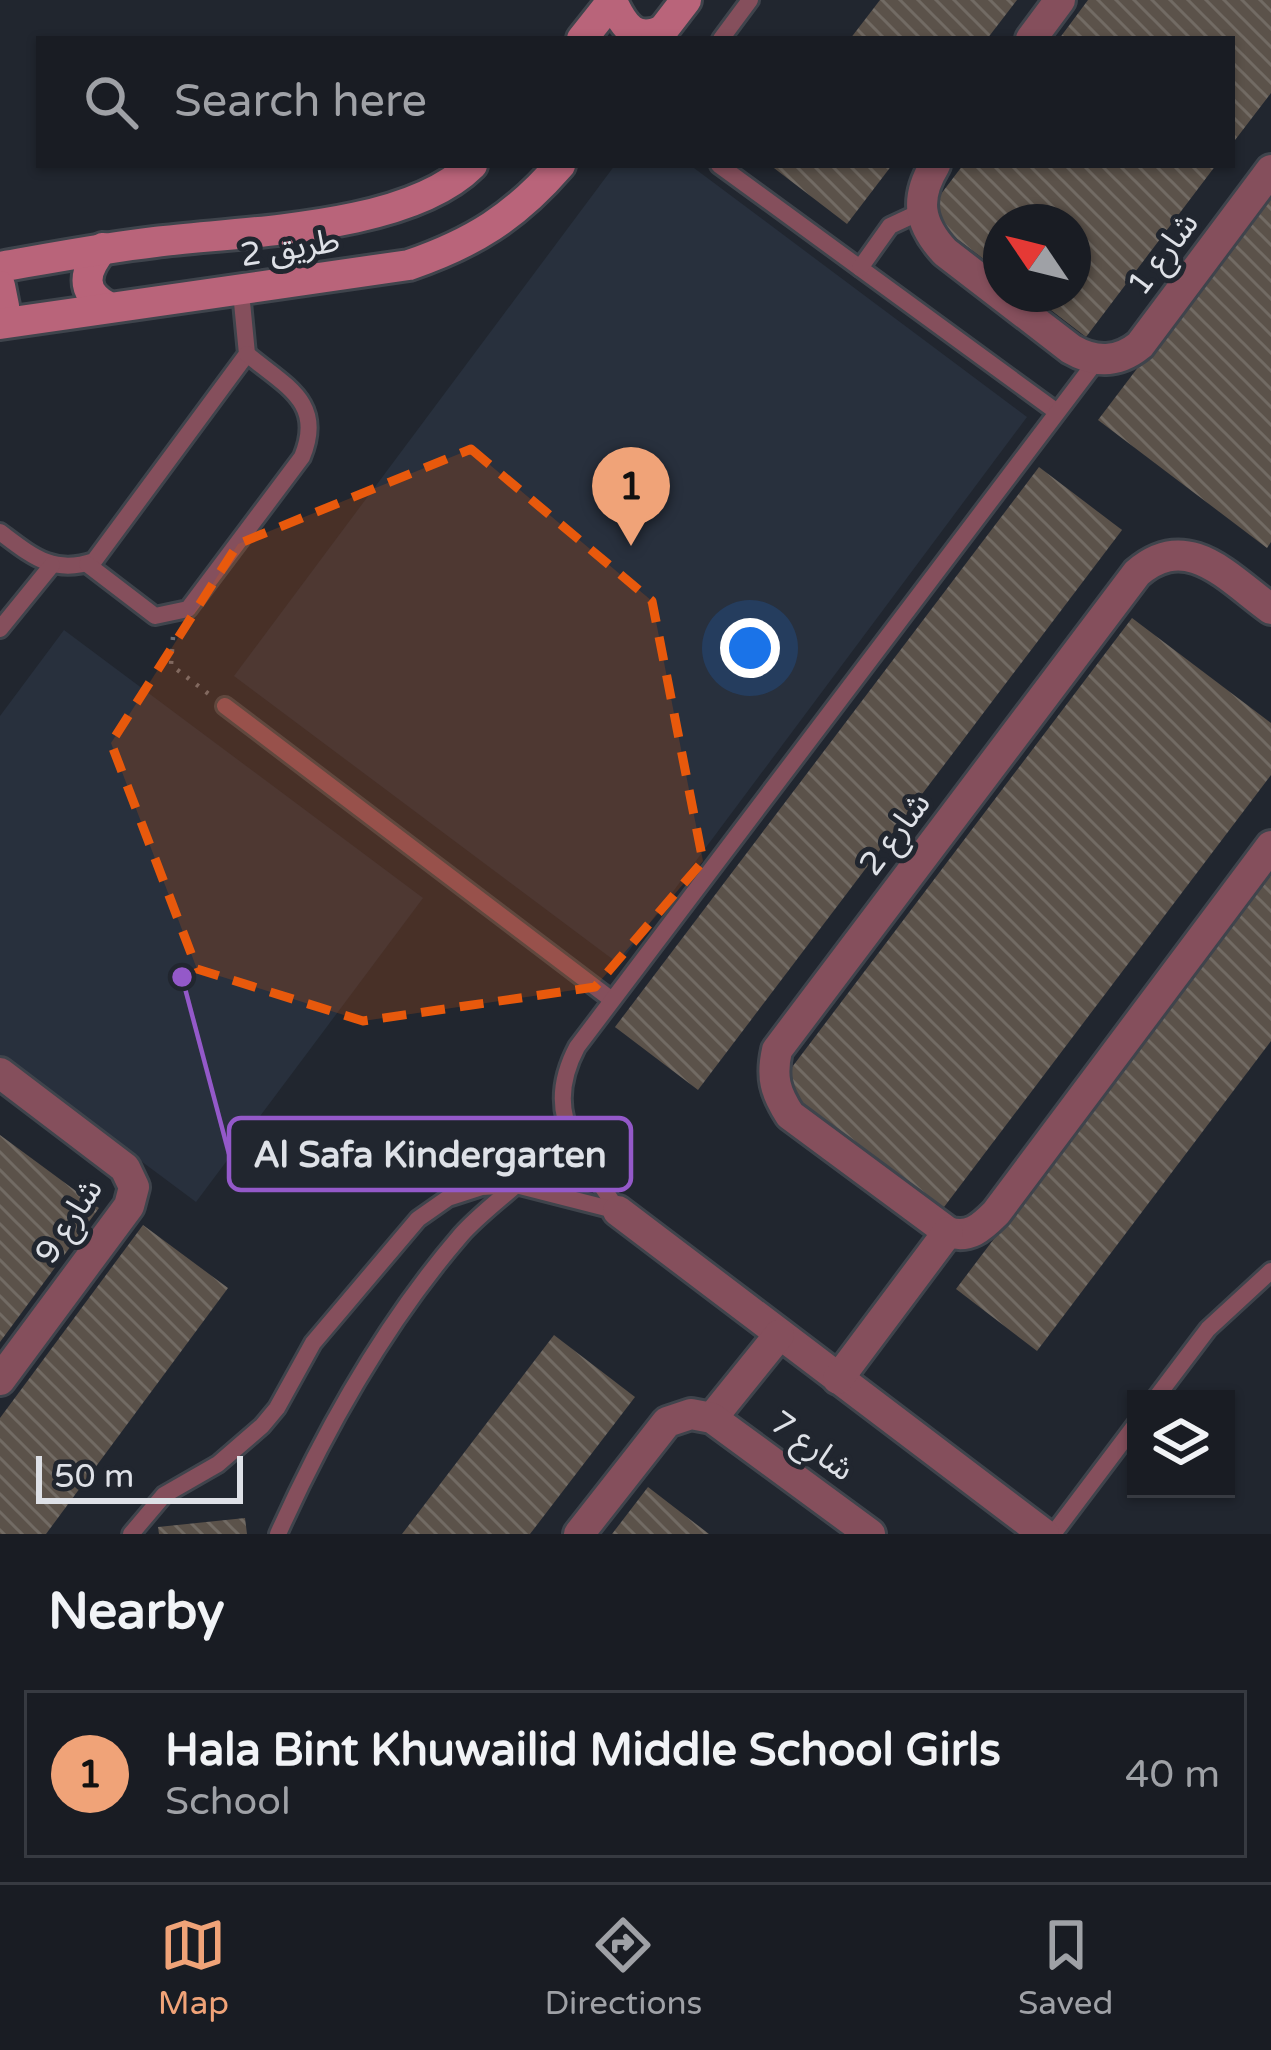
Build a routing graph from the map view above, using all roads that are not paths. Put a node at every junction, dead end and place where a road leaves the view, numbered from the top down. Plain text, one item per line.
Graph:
1 (613, 0) edge
2 (686, 0) edge
3 (750, 0) edge
4 (1060, 0) edge
5 (659, 34) edge
6 (584, 36) edge
7 (723, 36) edge
8 (1033, 36) edge
9 (469, 168) edge
10 (557, 168) edge
11 (723, 168) edge
12 (933, 168) edge
13 (1271, 170) edge
14 (920, 212) junction
15 (103, 248) junction
16 (0, 267) edge
17 (860, 268) junction
18 (0, 286) edge
19 (242, 292) junction
20 (108, 307) junction
21 (0, 310) edge
22 (0, 324) edge
23 (247, 354) junction
24 (1097, 360) junction
25 (1058, 412) junction
26 (0, 532) edge
27 (87, 563) junction
28 (52, 565) junction
29 (1271, 609) edge
30 (0, 629) edge
31 (225, 706) road end
32 (1271, 846) edge
33 (612, 1000) junction
34 (0, 1073) edge
35 (516, 1185) junction
36 (618, 1211) junction
37 (948, 1232) junction
38 (1271, 1271) edge
39 (779, 1335) junction
40 (838, 1379) junction
41 (0, 1380) edge
42 (1162, 1390) edge
43 (712, 1418) junction
44 (1127, 1435) edge
45 (131, 1534) edge
46 (278, 1534) edge
47 (580, 1534) edge
48 (870, 1534) edge
49 (1049, 1534) edge

1 - 5 street
1 - 6 street
2 - 5 street
3 - 7 lane
4 - 8 street
9 - 15 street, طريق 2
10 - 19 street, طريق 2
11 - 17 lane
12 - 14 street
13 - 24 street, شارع 1
14 - 17 lane
14 - 24 street
15 - 16 street, طريق 2
15 - 20 street
17 - 25 lane
18 - 21 street
19 - 20 street, طريق 2
19 - 23 lane
20 - 22 street, طريق 2
23 - 27 lane
23 - 27 lane
24 - 25 lane
25 - 33 lane
26 - 28 lane
27 - 28 lane
28 - 30 lane
29 - 37 street, شارع 2
31 - 33 lane
32 - 37 street
33 - 36 lane
34 - 41 street, شارع 9
35 - 36 lane
35 - 45 lane
35 - 46 lane
36 - 39 street
37 - 40 street
38 - 42 lane
39 - 40 street
39 - 43 street, شارع 7
40 - 49 street
43 - 47 street
43 - 48 street, شارع 7
44 - 49 lane

